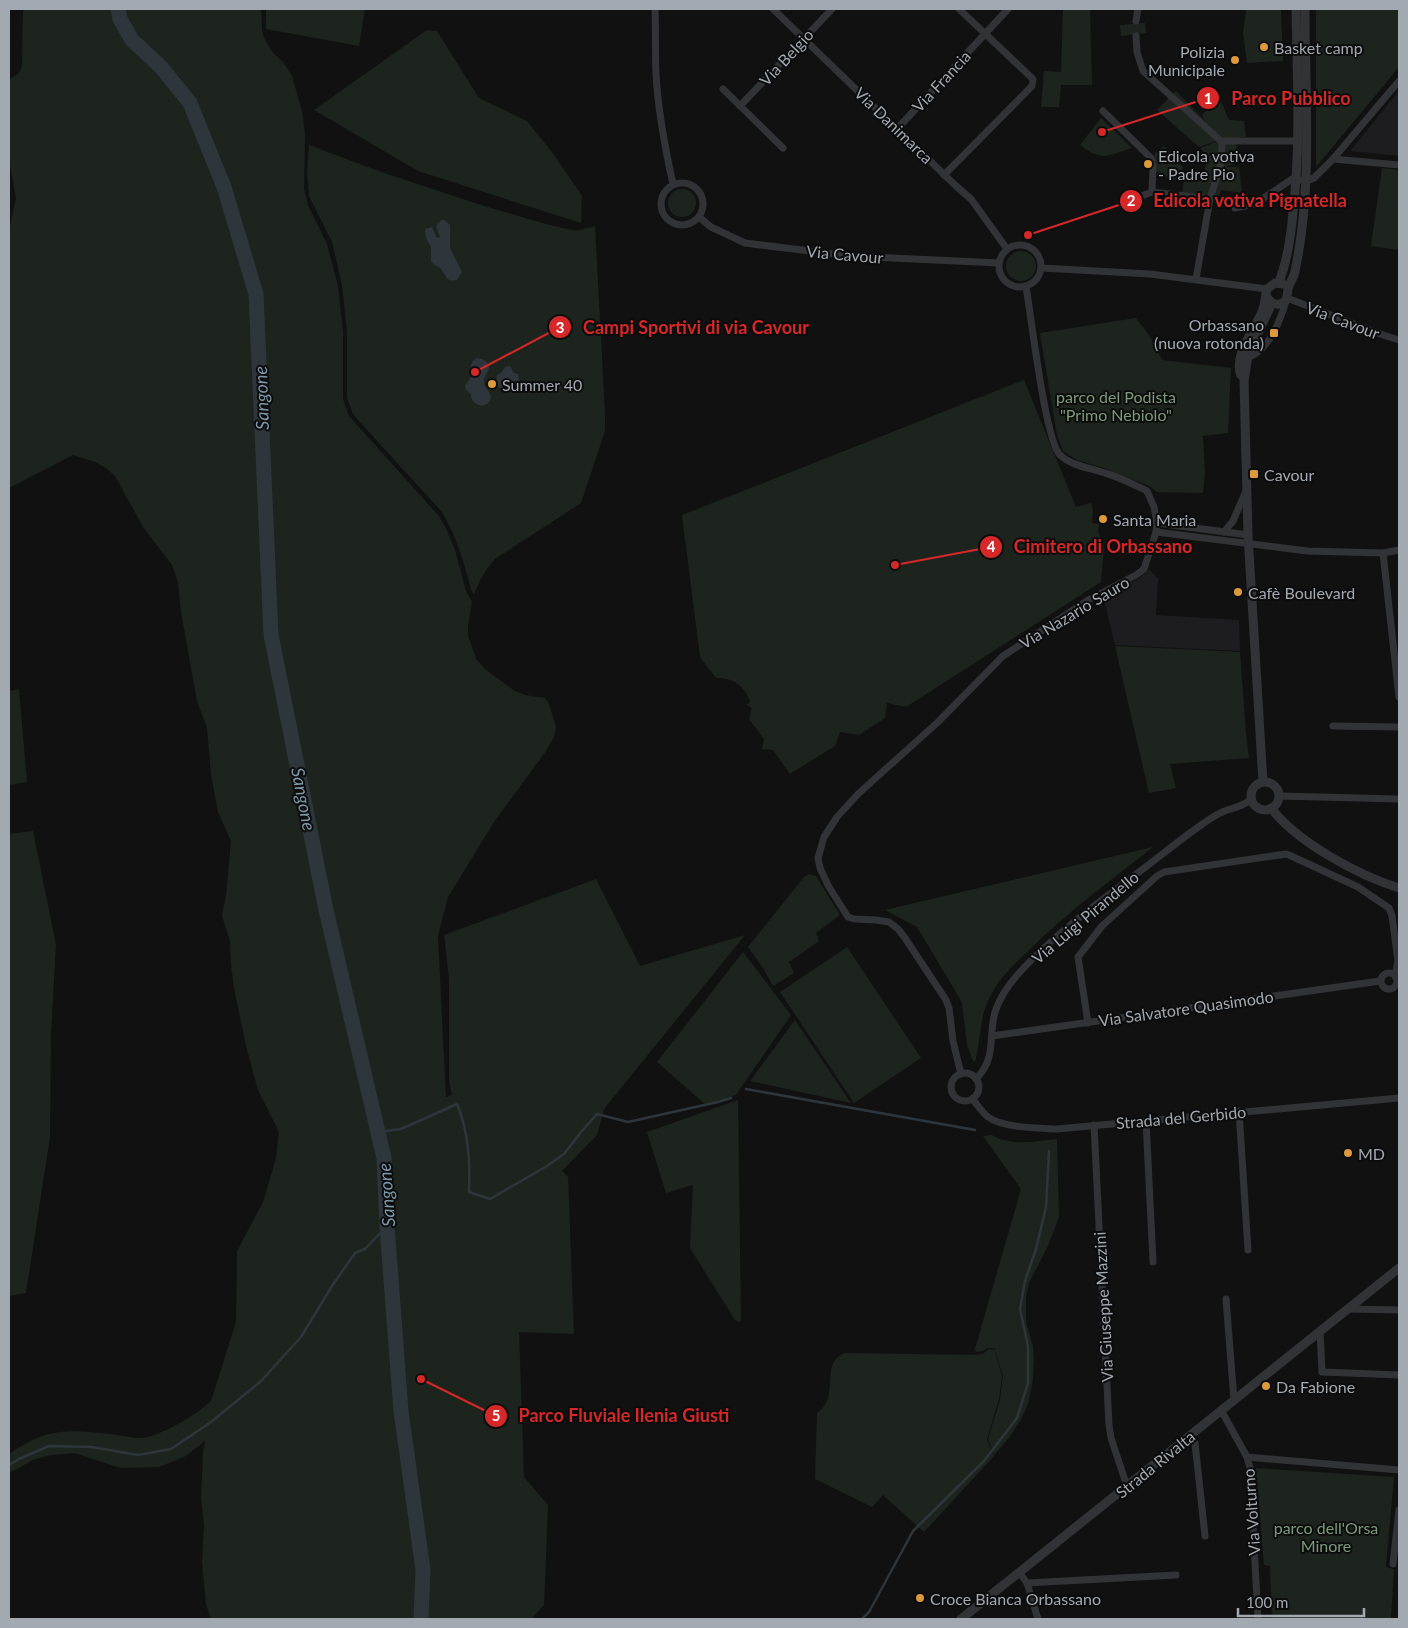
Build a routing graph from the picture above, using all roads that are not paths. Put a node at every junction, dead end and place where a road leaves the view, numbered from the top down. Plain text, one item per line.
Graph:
1 (655, 9) edge
2 (773, 9) edge
3 (832, 9) edge
4 (959, 9) edge
5 (1008, 9) edge
6 (1138, 9) edge
7 (1296, 9) edge
8 (1305, 9) edge
9 (1136, 20) dead end
10 (985, 34) junction
11 (1136, 36) dead end
12 (804, 38) junction
13 (1399, 81) edge
14 (723, 90) dead end
15 (740, 106) junction
16 (1103, 111) dead end
17 (898, 128) junction
18 (1224, 141) dead end
19 (1297, 141) junction
20 (783, 148) dead end
21 (1333, 158) junction
22 (1399, 165) edge
23 (944, 175) junction
24 (1297, 180) junction
25 (1307, 180) junction
26 (674, 184) junction
27 (1152, 192) junction
28 (1139, 197) dead end
29 (1210, 199) junction
30 (1235, 208) dead end
31 (699, 217) junction
32 (1007, 249) junction
33 (999, 263) junction
34 (1042, 268) junction
35 (1196, 279) junction
36 (1279, 282) junction
37 (1026, 287) junction
38 (1287, 294) junction
39 (1269, 296) junction
40 (1399, 340) edge
41 (1247, 358) junction
42 (1244, 381) junction
43 (1247, 488) junction
44 (1157, 524) junction
45 (1156, 532) junction
46 (1224, 532) junction
47 (1249, 540) junction
48 (1399, 550) edge
49 (1382, 553) junction
50 (1399, 697) edge
51 (1333, 726) dead end
52 (1399, 727) edge
53 (1263, 782) junction
54 (1279, 796) junction
55 (1251, 799) junction
56 (1399, 799) edge
57 (1271, 808) junction
58 (1399, 888) edge
59 (1395, 976) junction
60 (1380, 981) junction
61 (1397, 989) edge
62 (1088, 1023) junction
63 (992, 1036) junction
64 (962, 1074) junction
65 (976, 1079) junction
66 (1399, 1098) edge
67 (972, 1099) junction
68 (1239, 1111) junction
69 (1146, 1121) junction
70 (1094, 1124) junction
71 (1248, 1250) dead end
72 (1153, 1262) dead end
73 (1399, 1268) edge
74 (1226, 1299) dead end
75 (1348, 1309) junction
76 (1399, 1310) edge
77 (1320, 1331) junction
78 (1399, 1375) edge
79 (1234, 1400) junction
80 (1221, 1410) junction
81 (1191, 1435) junction
82 (1247, 1457) junction
83 (1399, 1470) edge
84 (1127, 1486) junction
85 (1399, 1510) edge
86 (1399, 1520) edge
87 (1205, 1536) dead end
88 (1394, 1564) dead end
89 (1019, 1572) junction
90 (1176, 1575) dead end
91 (1027, 1584) junction
92 (961, 1619) edge
93 (1038, 1619) edge
94 (1258, 1619) edge

1 - 26 street
2 - 12 street, Via Danimarca
3 - 12 street, Via Belgio
4 - 10 street
5 - 10 street, Via Francia
6 - 9 street
7 - 19 street
8 - 25 street
10 - 17 street, Via Francia
10 - 23 street
11 - 29 street
12 - 15 street, Via Belgio
12 - 17 street, Via Danimarca
13 - 21 street
14 - 15 street
15 - 20 street
16 - 27 street
17 - 23 street, Via Danimarca
18 - 19 street
19 - 24 street
21 - 22 street
21 - 25 street
23 - 32 street, Via Danimarca
24 - 25 street
24 - 30 street
24 - 36 street
25 - 38 street
26 - 31 street
26 - 31 street
27 - 28 street
27 - 29 street
29 - 35 street
31 - 33 street, Via Cavour
32 - 33 street
32 - 34 street
33 - 37 street
34 - 35 street
34 - 37 street
35 - 39 street
36 - 38 street
36 - 39 street
37 - 44 street
38 - 39 street
38 - 40 street, Via Cavour
38 - 41 street
39 - 41 street
39 - 42 street
41 - 42 street
42 - 43 street
43 - 46 street
43 - 47 street
44 - 45 street, Via Nazario Sauro
44 - 46 street
45 - 47 street
45 - 64 street, Via Nazario Sauro
46 - 47 street
47 - 49 street
47 - 53 street
48 - 49 street
49 - 50 street
51 - 52 street
53 - 54 street
53 - 55 street
54 - 56 street
54 - 57 street
55 - 57 street
55 - 63 street, Via Luigi Pirandello
57 - 58 street
59 - 60 street, Via Salvatore Quasimodo
59 - 61 street, Via Salvatore Quasimodo
59 - 62 street
60 - 61 street, Via Salvatore Quasimodo
60 - 62 street, Via Salvatore Quasimodo
62 - 63 street, Via Salvatore Quasimodo
63 - 65 street, Via Luigi Pirandello
64 - 65 street
64 - 67 street
65 - 67 street
66 - 68 street, Strada del Gerbido
67 - 70 street, Strada del Gerbido
68 - 69 street, Strada del Gerbido
68 - 71 street
69 - 70 street, Strada del Gerbido
69 - 72 street
70 - 84 street, Via Giuseppe Mazzini
73 - 75 street, Strada Rivalta
74 - 79 street
75 - 76 street
75 - 77 street, Strada Rivalta
77 - 78 street
77 - 79 street, Strada Rivalta
79 - 80 street, Strada Rivalta
80 - 81 street, Strada Rivalta
80 - 82 street, Via Volturno
81 - 84 street, Strada Rivalta
81 - 87 street
82 - 83 street
82 - 94 street, Via Volturno
84 - 89 street, Strada Rivalta
85 - 86 street
86 - 88 street
89 - 91 street
89 - 92 street, Strada Rivalta
90 - 91 street
91 - 93 street

